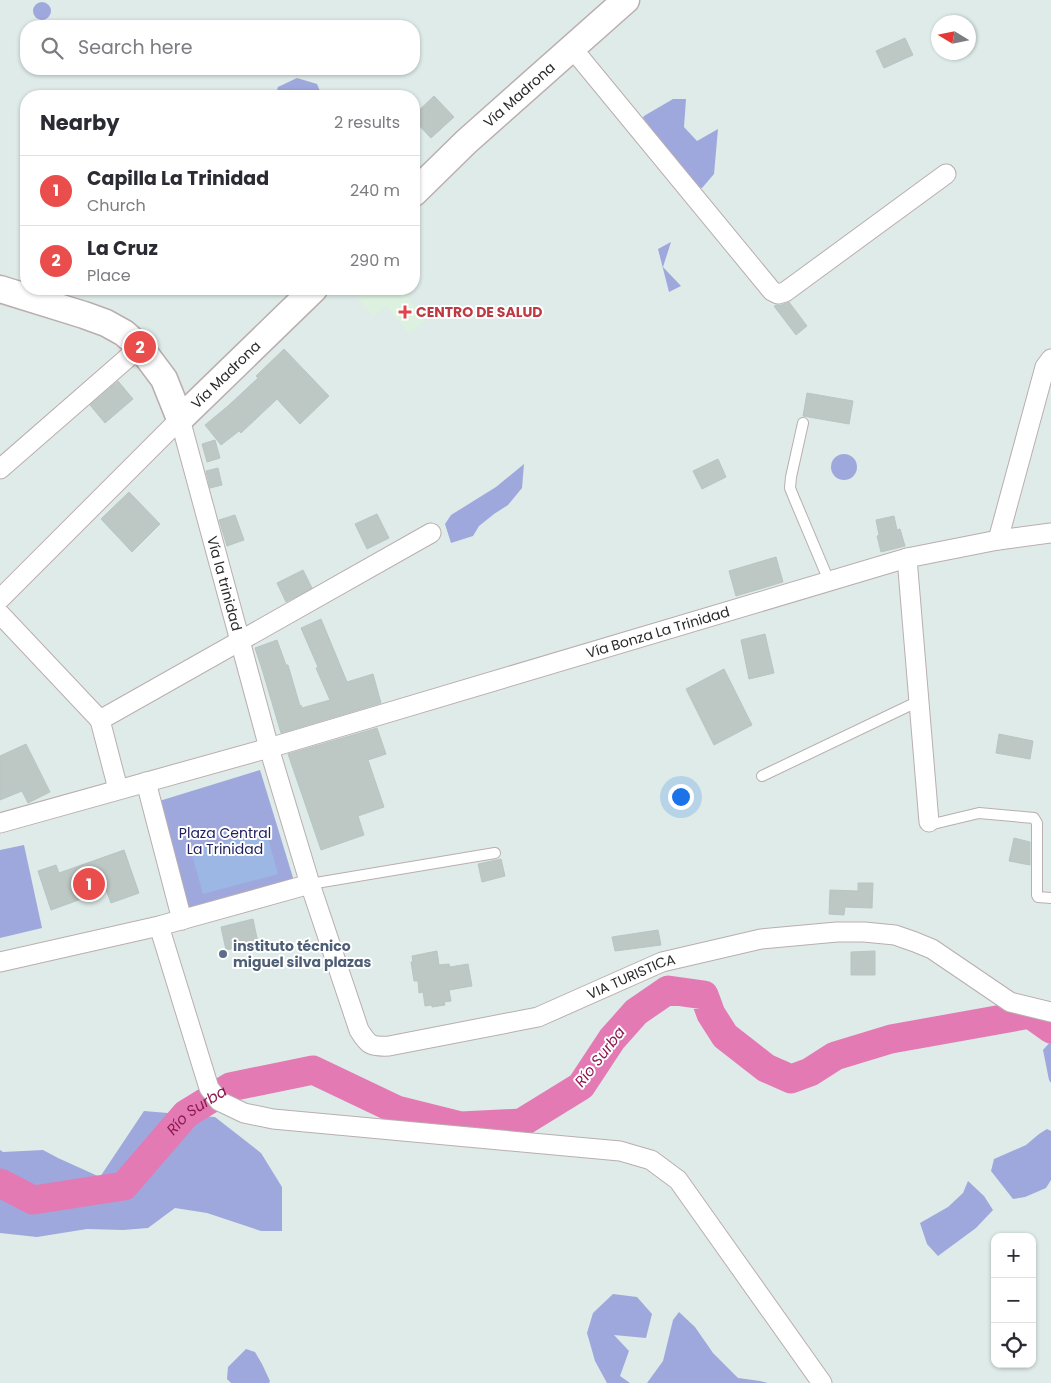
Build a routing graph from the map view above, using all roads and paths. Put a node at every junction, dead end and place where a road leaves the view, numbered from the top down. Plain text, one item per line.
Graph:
1 (626, 0) edge
2 (572, 48) junction
3 (946, 174) dead end
4 (420, 187) edge
5 (0, 289) edge
6 (308, 295) edge
7 (140, 347) junction
8 (1051, 358) edge
9 (180, 419) junction
10 (803, 423) dead end
11 (0, 469) edge
12 (431, 533) dead end
13 (1051, 533) edge
14 (998, 540) junction
15 (907, 558) junction
16 (829, 581) junction
17 (0, 599) edge
18 (0, 614) edge
19 (240, 641) junction
20 (919, 700) junction
21 (100, 720) junction
22 (269, 748) junction
23 (762, 776) dead end
24 (146, 782) junction
25 (118, 789) junction
26 (929, 822) joint
27 (0, 823) edge
28 (495, 853) dead end
29 (310, 884) junction
30 (1051, 898) edge
31 (182, 920) junction
32 (159, 926) junction
33 (0, 962) edge
34 (1051, 1012) edge
35 (822, 1383) edge

1 - 2 street, Vía Madrona
2 - 3 street
2 - 4 street, Vía Madrona
5 - 7 street
6 - 9 street, Vía Madrona
7 - 9 street
7 - 11 street
8 - 14 street
9 - 17 street
9 - 19 street, Vía la trinidad
10 - 16 lane
12 - 19 street
13 - 14 street, Vía Bonza La Trinidad
14 - 15 street, Vía Bonza La Trinidad
15 - 16 street, Vía Bonza La Trinidad
15 - 20 street
16 - 22 street, Vía Bonza La Trinidad
18 - 21 street
19 - 21 street
19 - 22 street, Vía la trinidad
20 - 23 lane
20 - 26 street
21 - 25 street
22 - 24 street, Vía Bonza La Trinidad
22 - 29 street, Vía la trinidad
24 - 25 street, Vía Bonza La Trinidad
24 - 31 street
25 - 27 street, Vía Bonza La Trinidad
26 - 30 lane
28 - 29 lane
29 - 31 street
29 - 34 street, VIA TURISTICA
31 - 32 street
32 - 33 street
32 - 35 street

